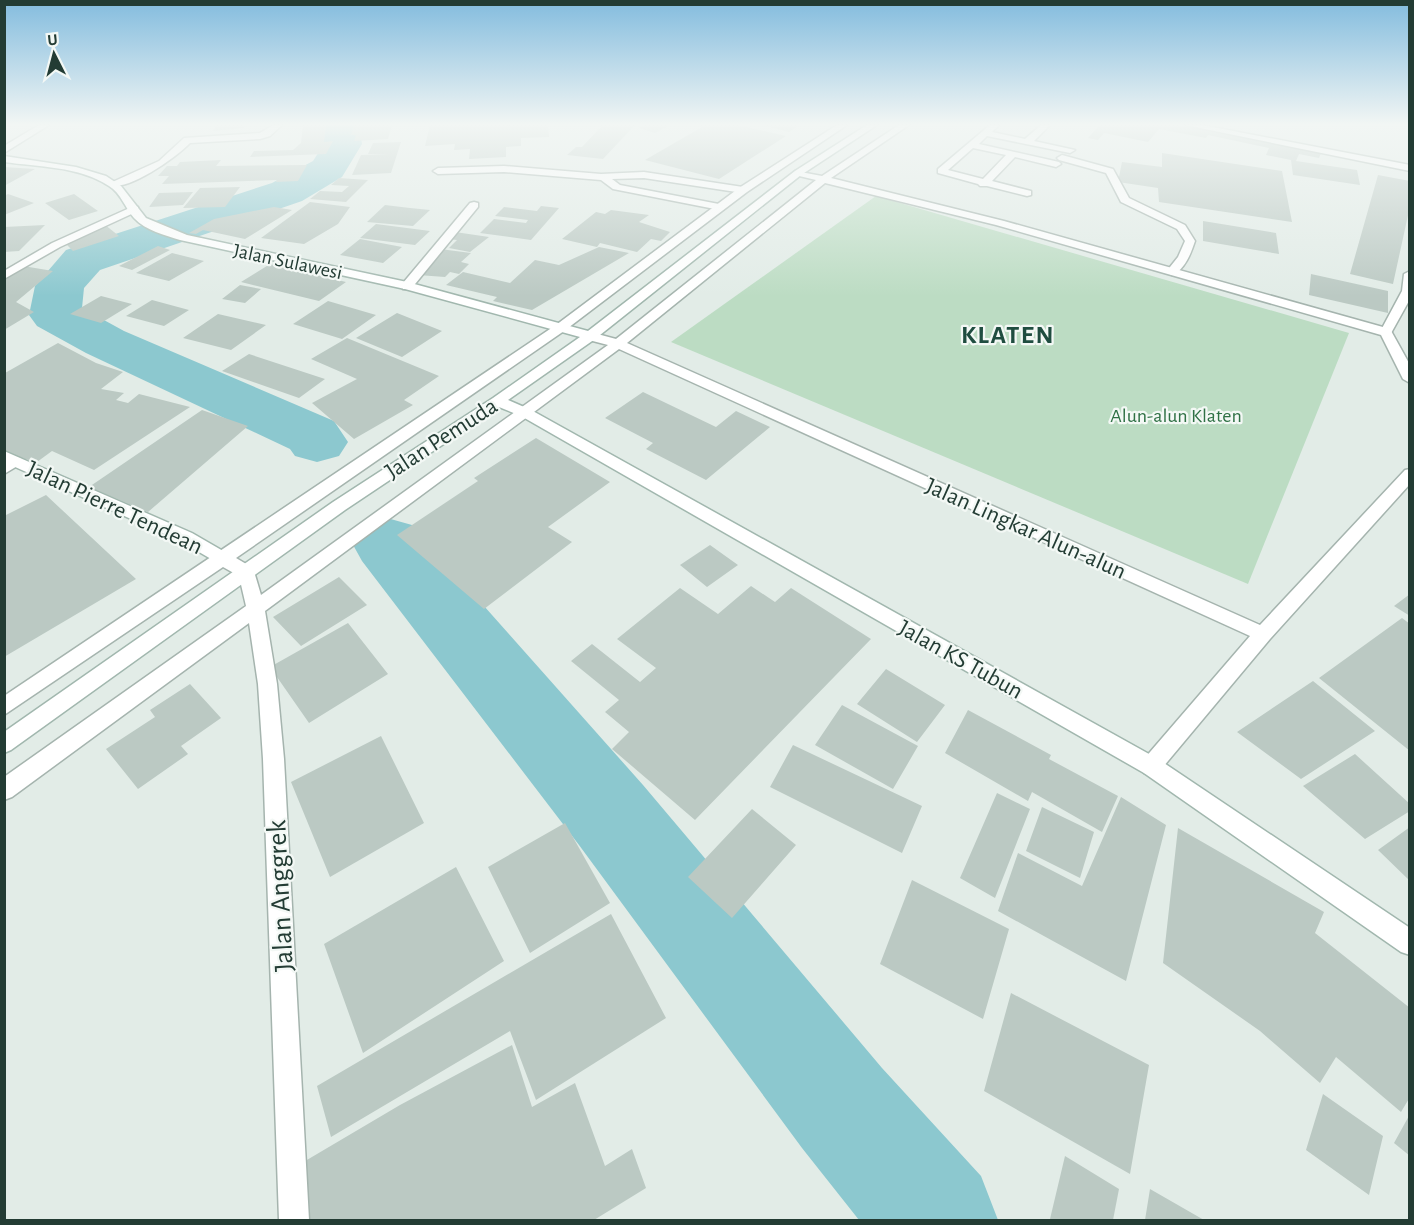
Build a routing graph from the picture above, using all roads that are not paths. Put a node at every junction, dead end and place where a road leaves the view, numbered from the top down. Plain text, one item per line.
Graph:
1 (107, 182) edge
2 (117, 182) edge
3 (609, 182) edge
4 (691, 182) edge
5 (754, 182) edge
6 (786, 182) edge
7 (820, 182) edge
8 (837, 182) edge
9 (977, 182) edge
10 (1116, 182) edge
11 (112, 184) junction
12 (983, 184) joint
13 (742, 190) junction
14 (1027, 194) dead end
15 (474, 206) dead end
16 (720, 207) junction
17 (134, 209) junction
18 (4, 265) edge
19 (23, 265) junction
20 (1172, 272) junction
21 (1410, 274) edge
22 (4, 276) edge
23 (407, 286) junction
24 (1408, 292) edge
25 (560, 328) junction
26 (1386, 332) junction
27 (590, 336) junction
28 (618, 344) junction
29 (1410, 379) edge
30 (498, 401) junction
31 (526, 413) junction
32 (8, 462) edge
33 (1410, 474) edge
34 (224, 559) junction
35 (248, 573) junction
36 (256, 606) junction
37 (1263, 634) junction
38 (4, 707) edge
39 (4, 744) edge
40 (1151, 766) junction
41 (4, 790) edge
42 (1410, 943) edge
43 (294, 1221) edge

1 - 11 street, Jalan Sulawesi
2 - 11 street
3 - 16 street
4 - 13 street
5 - 13 street
6 - 27 street, Jalan Pemuda
7 - 28 street
8 - 20 street
9 - 12 street
10 - 20 street
11 - 17 street, Jalan Sulawesi
12 - 14 street
13 - 16 street
15 - 23 street
16 - 25 street
17 - 19 street
17 - 23 street, Jalan Sulawesi
18 - 19 street
19 - 22 street
20 - 26 street
21 - 24 street
23 - 25 street, Jalan Sulawesi
24 - 26 street
25 - 27 street, Jalan Sulawesi
25 - 34 street
26 - 29 street
27 - 28 street, Jalan Lingkar Alun-alun
27 - 30 street, Jalan Pemuda
28 - 31 street
28 - 37 street, Jalan Lingkar Alun-alun
30 - 31 street, Jalan KS Tubun
30 - 35 street, Jalan Pemuda
31 - 36 street
31 - 40 street, Jalan KS Tubun
32 - 34 street, Jalan Pierre Tendean
33 - 37 street
34 - 35 street, Jalan Pierre Tendean
34 - 38 street
35 - 36 street, Jalan Anggrek
35 - 39 street, Jalan Pemuda
36 - 41 street
36 - 43 street, Jalan Anggrek
37 - 40 street
40 - 42 street, Jalan KS Tubun

